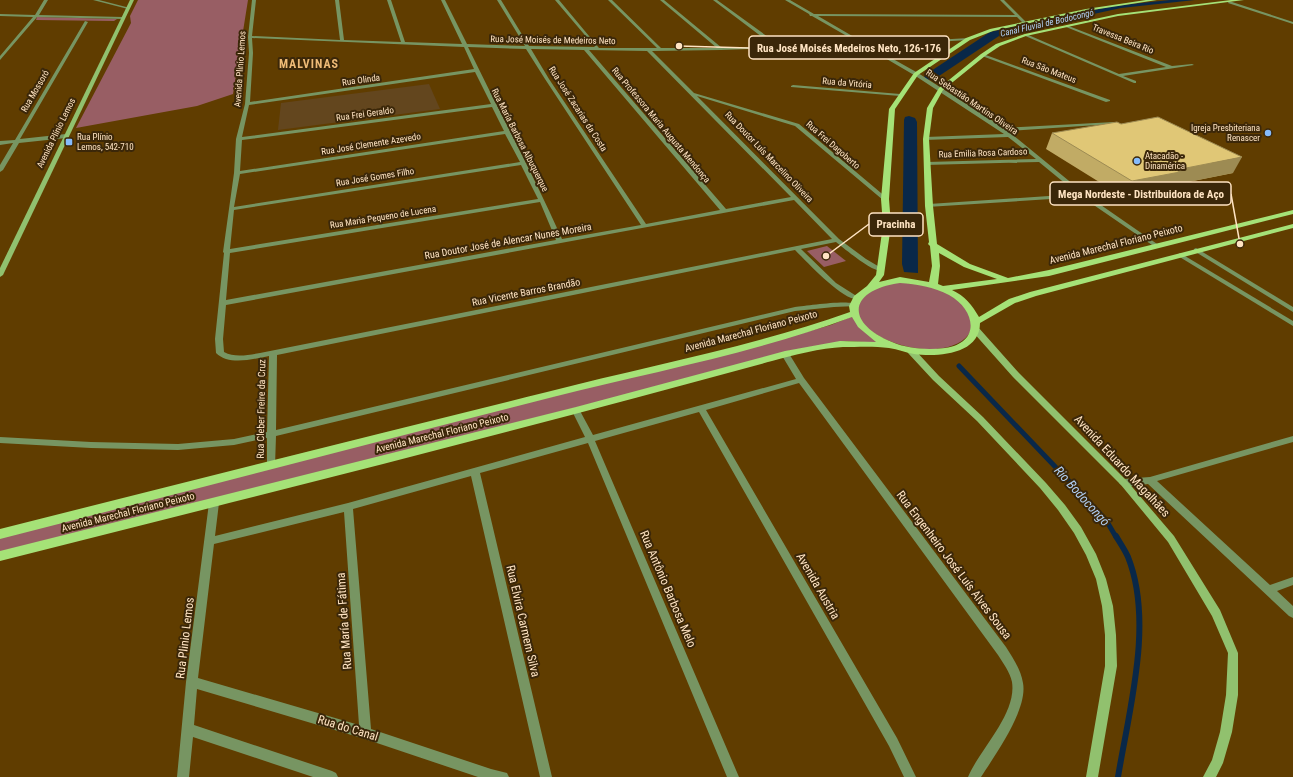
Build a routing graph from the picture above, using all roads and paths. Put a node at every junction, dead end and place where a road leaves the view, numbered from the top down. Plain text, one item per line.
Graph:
1 (46, 0) edge
2 (95, 0) edge
3 (132, 0) edge
4 (254, 0) edge
5 (337, 0) edge
6 (389, 0) edge
7 (443, 0) edge
8 (500, 0) edge
9 (557, 0) edge
10 (610, 0) edge
11 (662, 0) edge
12 (715, 0) edge
13 (787, 0) edge
14 (1002, 0) edge
15 (1154, 0) edge
16 (1242, 0) edge
17 (1130, 1) edge
18 (1229, 2) junction
19 (128, 8) junction
20 (810, 14) junction
21 (0, 16) edge
22 (36, 16) junction
23 (1018, 16) junction
24 (0, 20) edge
25 (122, 20) junction
26 (31, 21) junction
27 (86, 22) junction
28 (1024, 22) junction
29 (1293, 23) edge
30 (1067, 26) junction
31 (1025, 35) junction
32 (250, 39) junction
33 (968, 39) junction
34 (342, 40) junction
35 (854, 40) junction
36 (403, 43) junction
37 (466, 46) junction
38 (864, 46) junction
39 (780, 48) junction
40 (530, 49) junction
41 (586, 49) junction
42 (598, 49) junction
43 (721, 49) junction
44 (649, 50) junction
45 (661, 50) junction
46 (983, 54) junction
47 (0, 59) edge
48 (1192, 65) dead end
49 (1172, 68) junction
50 (477, 70) junction
51 (916, 74) junction
52 (1118, 75) junction
53 (1134, 82) dead end
54 (793, 86) dead end
55 (941, 89) junction
56 (695, 94) junction
57 (900, 95) junction
58 (1108, 101) dead end
59 (247, 104) junction
60 (493, 105) junction
61 (1112, 123) edge
62 (1003, 130) junction
63 (507, 132) junction
64 (1009, 135) junction
65 (66, 136) junction
66 (239, 139) junction
67 (926, 139) junction
68 (16, 141) junction
69 (0, 143) edge
70 (1038, 161) junction
71 (523, 162) junction
72 (928, 164) junction
73 (0, 170) edge
74 (237, 173) junction
75 (1083, 196) junction
76 (796, 198) junction
77 (885, 199) junction
78 (542, 200) junction
79 (929, 206) junction
80 (231, 209) junction
81 (724, 211) junction
82 (1293, 212) edge
83 (645, 226) junction
84 (1293, 226) edge
85 (838, 240) junction
86 (560, 241) junction
87 (932, 244) junction
88 (1157, 246) junction
89 (796, 248) junction
90 (1196, 250) junction
91 (226, 252) junction
92 (1180, 255) junction
93 (881, 270) junction
94 (0, 275) edge
95 (1011, 280) junction
96 (871, 286) junction
97 (938, 287) junction
98 (224, 303) junction
99 (855, 306) junction
100 (1293, 310) edge
101 (1293, 324) edge
102 (976, 326) junction
103 (890, 345) junction
104 (911, 351) junction
105 (274, 353) junction
106 (785, 354) junction
107 (801, 380) junction
108 (701, 408) junction
109 (576, 412) junction
110 (271, 434) junction
111 (590, 438) junction
112 (1293, 439) edge
113 (0, 440) edge
114 (271, 466) junction
115 (474, 472) junction
116 (1150, 480) junction
117 (1124, 483) junction
118 (214, 503) junction
119 (348, 507) junction
120 (0, 534) edge
121 (210, 541) junction
122 (0, 556) edge
123 (1293, 581) edge
124 (1268, 590) junction
125 (1293, 613) edge
126 (192, 682) junction
127 (188, 729) junction
128 (365, 733) junction
129 (183, 777) edge
130 (332, 777) edge
131 (503, 777) edge
132 (546, 777) edge
133 (733, 777) edge
134 (910, 777) edge
135 (974, 777) edge
136 (1092, 777) edge
137 (1209, 777) edge

1 - 22 street
2 - 19 street
3 - 19 main road, Avenida Plínio Lemos
4 - 32 street, Avenida Plinio Lemos
5 - 34 street
6 - 36 street
7 - 37 street, Rua María Barbosa Albuquerque
8 - 40 street, Rua José Zacarias da Costa
9 - 42 street
10 - 45 street
11 - 43 street
12 - 39 street
13 - 20 street, Rua Sebastião Martins Oliveira
14 - 23 street
15 - 17 main road
16 - 18 main road
17 - 28 main road
18 - 29 street
18 - 30 main road
19 - 25 main road, Avenida Plínio Lemos
20 - 23 street
20 - 35 street, Rua Sebastião Martins Oliveira
21 - 22 street
22 - 25 street
22 - 26 street
23 - 28 street
24 - 26 street
25 - 27 street
25 - 65 main road, Avenida Plínio Lemos
26 - 27 street
26 - 47 street
27 - 68 street, Rua Mossoró
28 - 33 main road
30 - 31 main road
30 - 49 street, Travessa Beira Rio
31 - 46 main road
31 - 52 street
32 - 34 street, Rua José Moisés de Medeiros Neto
32 - 37 street
32 - 59 street, Avenida Plinio Lemos
33 - 38 street
33 - 51 main road
34 - 36 street, Rua José Moisés de Medeiros Neto
35 - 38 street, Rua Sebastião Martins Oliveira
35 - 39 street, Rua José Moisés de Medeiros Neto
36 - 37 street, Rua José Moisés de Medeiros Neto
37 - 40 street, Rua José Moisés de Medeiros Neto
37 - 50 street, Rua María Barbosa Albuquerque
38 - 51 street, Rua Sebastião Martins Oliveira
39 - 43 street, Rua José Moisés de Medeiros Neto
40 - 41 street, Rua José Moisés de Medeiros Neto
40 - 83 street, Rua José Zacarias da Costa
41 - 42 street, Rua José Moisés de Medeiros Neto
41 - 81 street, Rua Professora Maria Augusta Mendonça
42 - 44 street, Rua José Moisés de Medeiros Neto
43 - 45 street, Rua José Moisés de Medeiros Neto
44 - 45 street, Rua José Moisés de Medeiros Neto
44 - 56 street, Rua Doutor Luís Marcelino Oliveira
46 - 55 main road
46 - 58 street, Rua São Mateus
48 - 49 street, Travessa Beira Rio
49 - 52 street, Travessa Beira Rio
50 - 59 street, Rua Olinda
50 - 60 street, Rua María Barbosa Albuquerque
51 - 55 street, Rua Sebastião Martins Oliveira
51 - 57 main road
52 - 53 street
54 - 57 street, Rua da Vitória
55 - 62 street, Rua Sebastião Martins Oliveira
55 - 67 main road
56 - 76 street, Rua Doutor Luís Marcelino Oliveira
56 - 77 street, Rua Frei Dagoberto
57 - 77 main road
59 - 66 street, Avenida Plinio Lemos
60 - 63 street, Rua María Barbosa Albuquerque
60 - 66 street, Rua Frei Geraldo
61 - 62 street
62 - 64 street, Rua Sebastião Martins Oliveira
63 - 71 street, Rua María Barbosa Albuquerque
63 - 74 street, Rua José Clemente Azevedo
64 - 67 street
64 - 70 street, Rua Sebastião Martins Oliveira
65 - 68 street
65 - 94 main road, Avenida Plínio Lemos
66 - 74 street
67 - 72 main road
68 - 69 street
68 - 73 street, Rua Mossoró
70 - 72 street, Rua Emilia Rosa Cardoso
70 - 75 street, Rua Sebastião Martins Oliveira
71 - 78 street, Rua María Barbosa Albuquerque
71 - 80 street, Rua José Gomes Filho
72 - 79 main road
74 - 80 street
75 - 79 street
75 - 88 street, Rua Sebastião Martins Oliveira
76 - 81 street, Rua Doutor José de Alencar Nunes Moreira
76 - 85 street, Rua Doutor Luís Marcelino Oliveira
77 - 93 main road
78 - 86 street, Rua María Barbosa Albuquerque
78 - 91 street, Rua Maria Pequeno de Lucena
79 - 87 main road
80 - 91 street
81 - 83 street, Rua Doutor José de Alencar Nunes Moreira
82 - 88 main road, Avenida Marechal Floriano Peixoto
83 - 86 street, Rua Doutor José de Alencar Nunes Moreira
84 - 90 main road
85 - 89 street, Rua Vicente Barros Brandão
85 - 93 street, Rua Doutor Luís Marcelino Oliveira
86 - 98 street, Rua Doutor José de Alencar Nunes Moreira
87 - 95 main road
87 - 97 main road
88 - 95 main road, Avenida Marechal Floriano Peixoto
89 - 99 street
89 - 105 street, Rua Vicente Barros Brandão
90 - 92 main road
90 - 100 street
91 - 98 street
92 - 101 street
92 - 102 main road
93 - 96 main road
95 - 97 main road, Avenida Marechal Floriano Peixoto
96 - 97 main road
96 - 99 main road
97 - 102 main road
98 - 105 street, Rua Vicente Barros Brandão
99 - 103 main road
99 - 110 street, Avenida Marechal Floriano Peixoto
99 - 114 main road, Avenida Marechal Floriano Peixoto
102 - 104 main road
102 - 117 main road, Avenida Eduardo Magalhães
103 - 104 main road
103 - 106 main road, Avenida Marechal Floriano Peixoto
104 - 136 main road
105 - 110 street, Rua Cleber Freire da Cruz
106 - 107 street, Rua Engenheiro José Luís Alves Sousa
106 - 109 main road, Avenida Marechal Floriano Peixoto
107 - 108 street
107 - 135 street, Rua Engenheiro José Luís Alves Sousa
108 - 111 street
108 - 134 street, Avenida Austria
109 - 111 street, Rua Antônio Barbosa Melo
109 - 118 main road, Avenida Marechal Floriano Peixoto
110 - 113 street, Avenida Marechal Floriano Peixoto
110 - 114 street, Rua Cleber Freire da Cruz
111 - 115 street
111 - 133 street, Rua Antônio Barbosa Melo
112 - 116 street
114 - 120 main road, Avenida Marechal Floriano Peixoto
115 - 119 street
115 - 132 street, Rua Elvira Carmem Silva
116 - 117 street
116 - 124 street
117 - 137 main road, Avenida Eduardo Magalhães
118 - 121 street, Rua Plinio Lemos
118 - 122 main road, Avenida Marechal Floriano Peixoto
119 - 121 street
119 - 128 street, Rua María de Fátima
121 - 126 street, Rua Plinio Lemos
123 - 124 street
124 - 125 street
126 - 127 street, Rua Plinio Lemos
126 - 128 street, Rua do Canal
127 - 129 street, Rua Plinio Lemos
127 - 130 street
128 - 131 street, Rua do Canal

